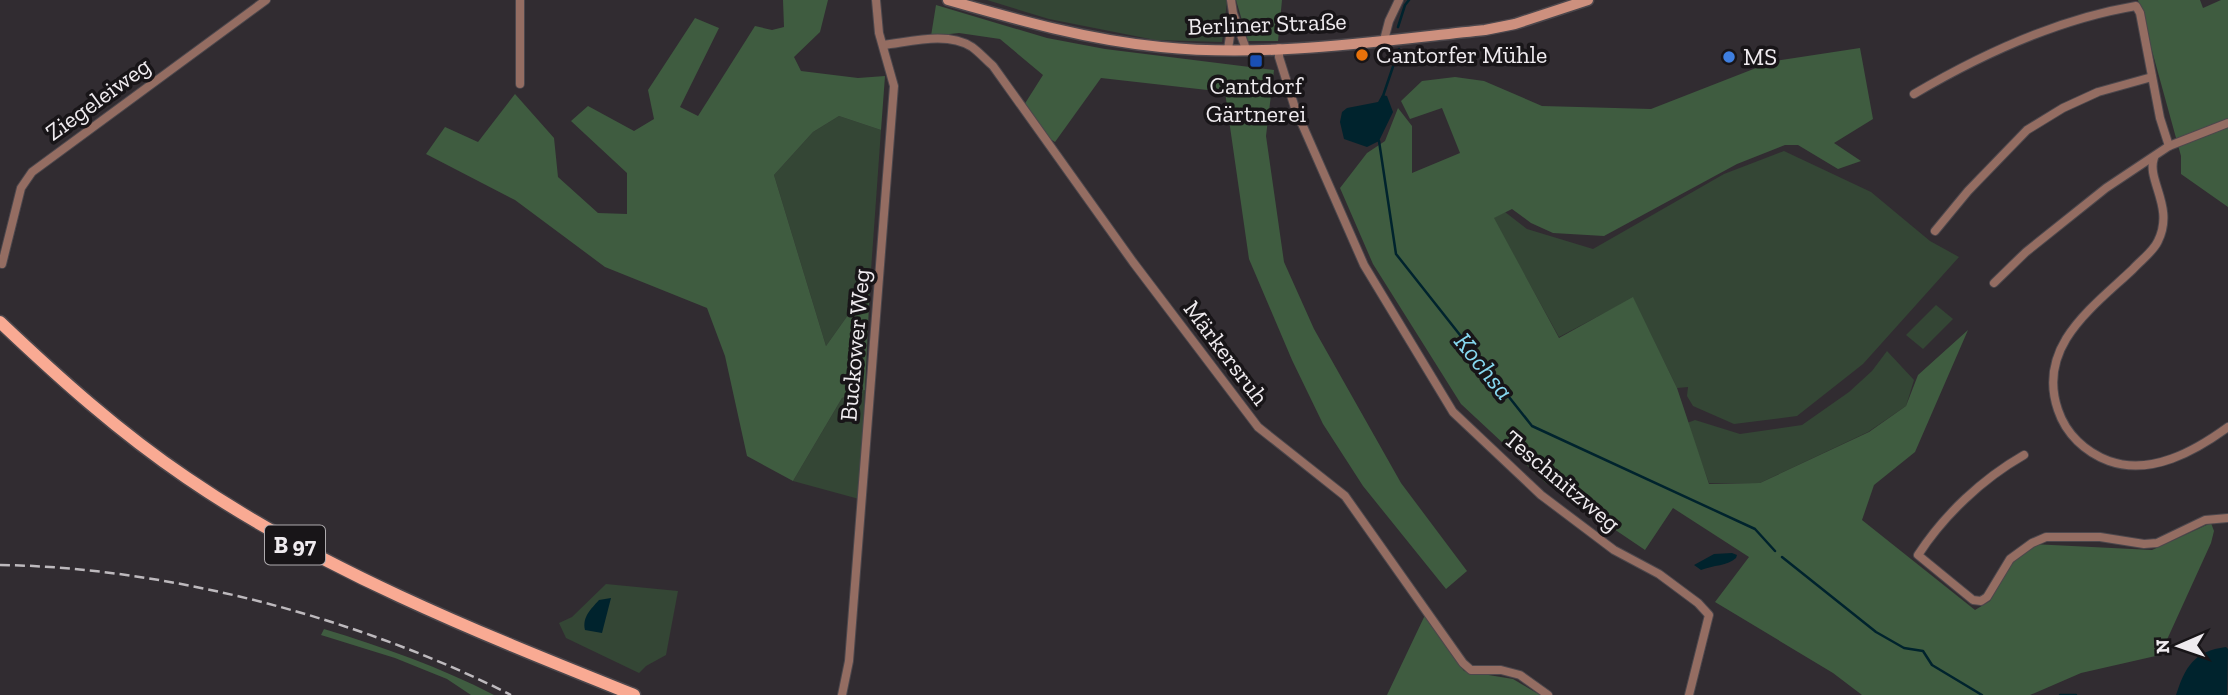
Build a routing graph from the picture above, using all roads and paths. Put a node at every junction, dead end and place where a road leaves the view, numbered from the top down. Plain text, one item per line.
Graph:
1 (266, 0) edge
2 (520, 0) edge
3 (876, 0) edge
4 (948, 0) edge
5 (1231, 0) edge
6 (1399, 0) edge
7 (1588, 0) edge
8 (1233, 13) junction
9 (1384, 40) junction
10 (883, 45) junction
11 (1279, 48) junction
12 (1228, 49) junction
13 (1246, 49) junction
14 (2152, 77) junction
15 (520, 85) dead end
16 (1914, 94) dead end
17 (2228, 123) edge
18 (2169, 146) junction
19 (2154, 158) junction
20 (1935, 231) dead end
21 (2, 264) dead end
22 (1994, 283) dead end
23 (0, 322) edge
24 (2228, 427) edge
25 (2024, 455) dead end
26 (2228, 518) edge
27 (634, 695) edge
28 (842, 695) edge
29 (1548, 695) edge
30 (1689, 695) edge

1 - 21 street, Ziegeleiweg
2 - 15 street
3 - 10 street, Buckower Weg
4 - 12 main road, Berliner Straße
5 - 8 street
6 - 9 street
7 - 9 main road, Berliner Straße
8 - 12 street
8 - 13 street
9 - 11 main road, Berliner Straße
10 - 28 street, Buckower Weg
10 - 29 street, Märkersruh
11 - 13 main road, Berliner Straße
11 - 30 street, Teschnitzweg
12 - 13 main road, Berliner Straße
14 - 16 street
14 - 18 street
14 - 20 street
17 - 18 street
18 - 19 street
19 - 22 street
19 - 24 street
23 - 27 main road, B 97
25 - 26 street

